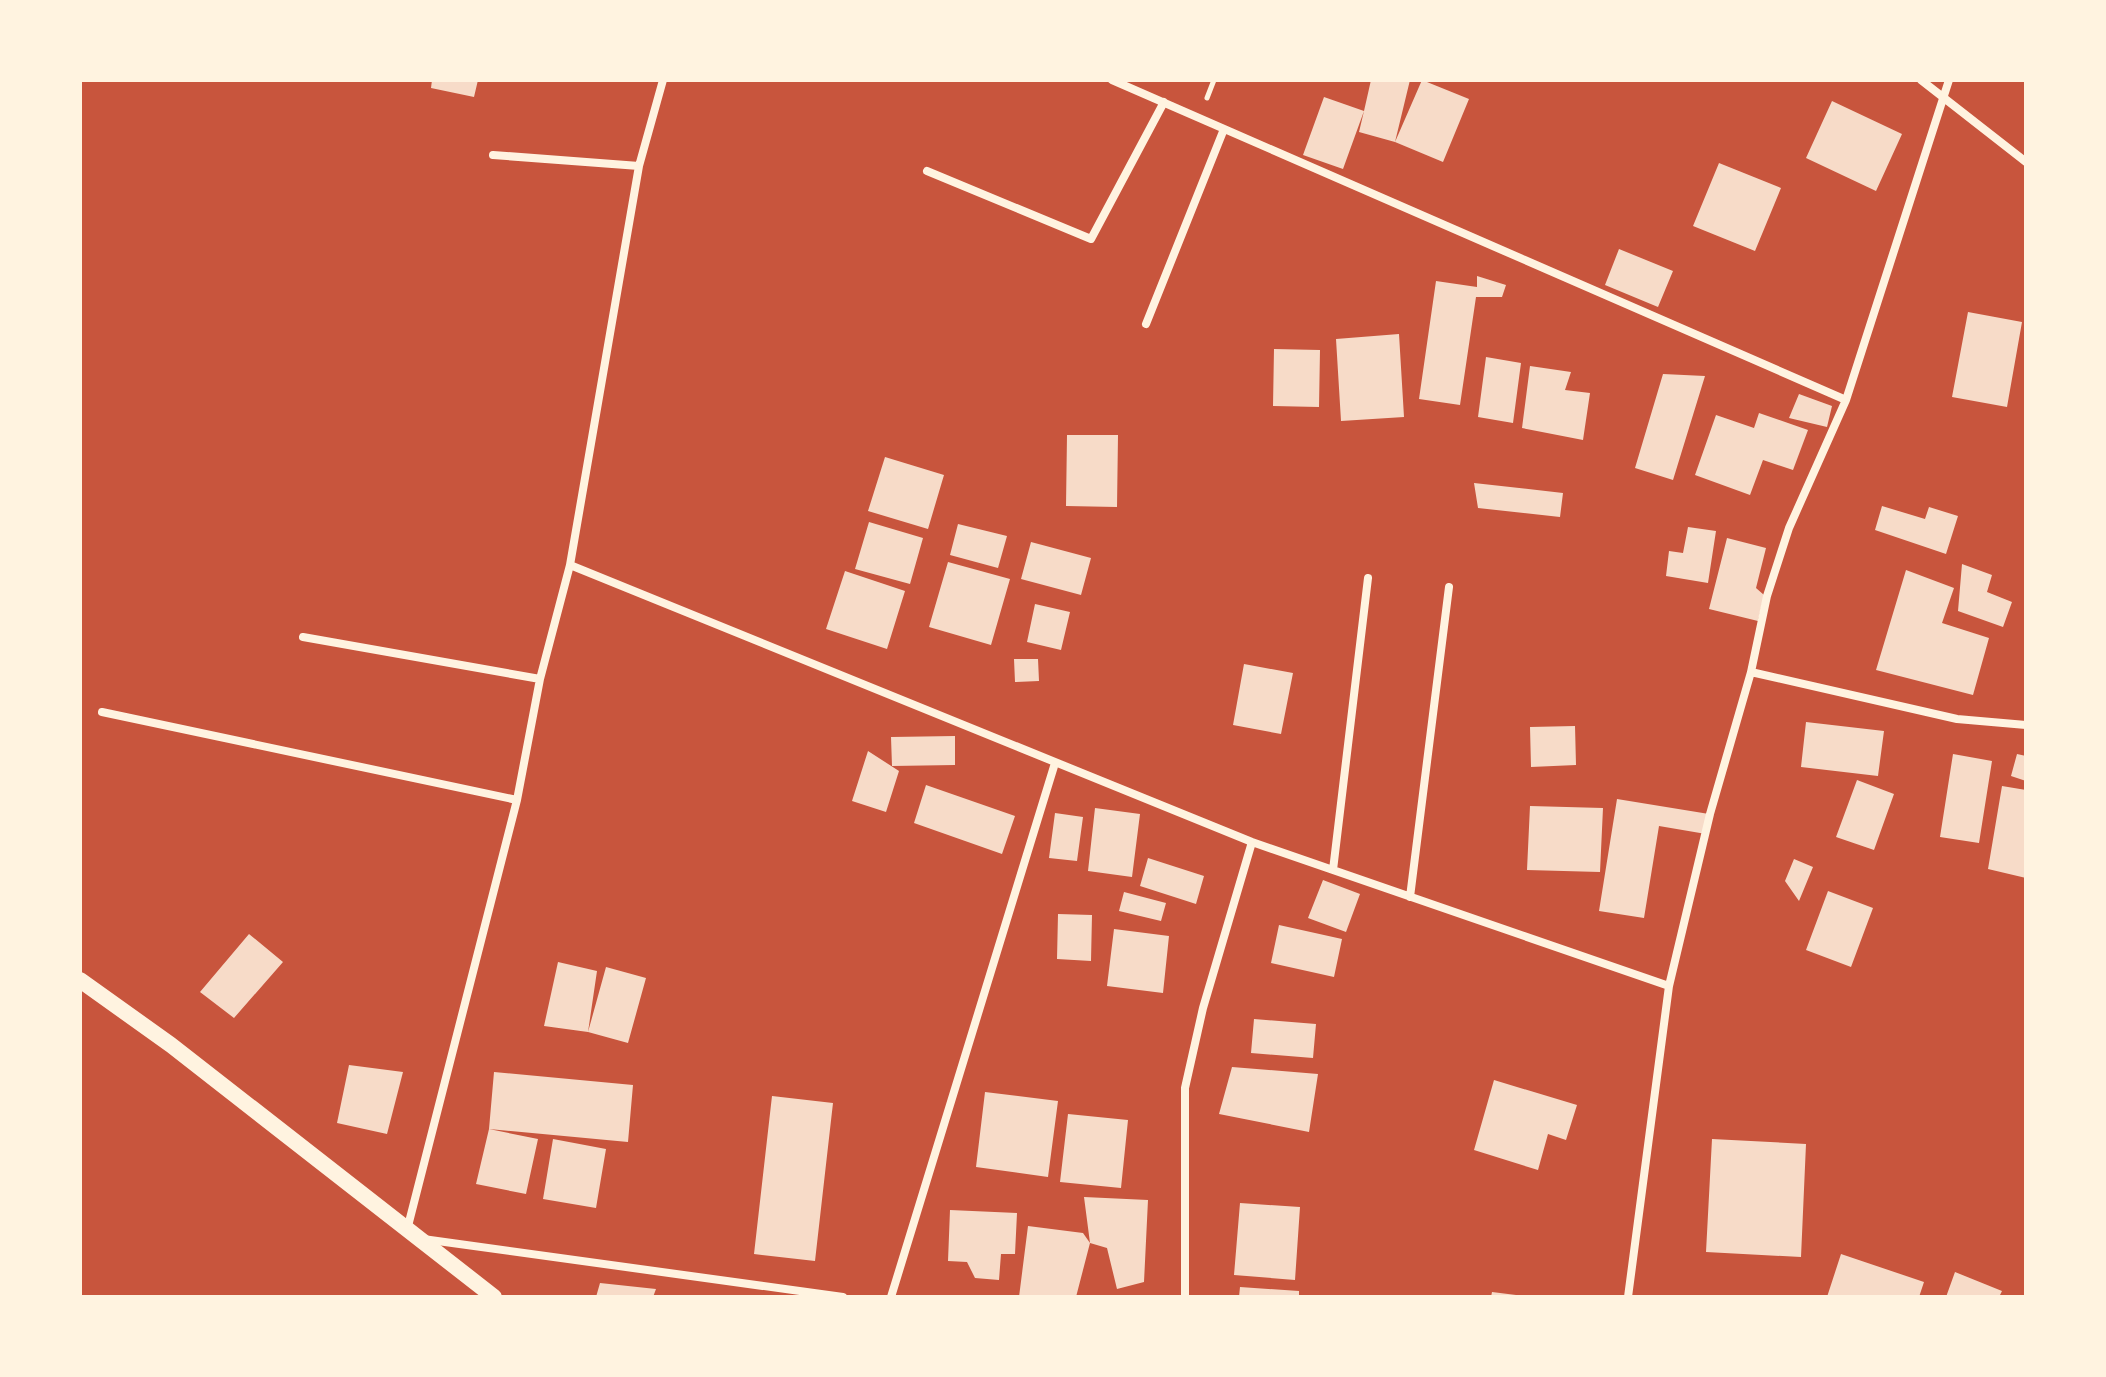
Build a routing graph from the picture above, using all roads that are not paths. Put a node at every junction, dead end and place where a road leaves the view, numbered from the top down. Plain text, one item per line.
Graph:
1 (663, 80) edge
2 (1112, 80) edge
3 (1921, 80) edge
4 (1949, 80) edge
5 (1941, 98) junction
6 (1164, 102) junction
7 (1224, 129) junction
8 (493, 155) dead end
9 (2026, 162) edge
10 (639, 166) junction
11 (927, 171) dead end
12 (1146, 324) dead end
13 (1846, 400) junction
14 (570, 565) junction
15 (1368, 578) dead end
16 (1449, 587) dead end
17 (303, 637) dead end
18 (1751, 672) junction
19 (540, 679) junction
20 (102, 712) dead end
21 (2026, 725) edge
22 (1055, 763) junction
23 (517, 800) junction
24 (1252, 842) junction
25 (1333, 870) junction
26 (1410, 897) junction
27 (80, 980) edge
28 (1669, 986) junction
29 (413, 1234) junction
30 (494, 1297) edge
31 (843, 1297) edge
32 (891, 1297) edge
33 (1185, 1297) edge
34 (1628, 1297) edge

1 - 10 street
2 - 6 street
3 - 5 street
4 - 5 street
5 - 9 street
5 - 13 street
6 - 7 street
6 - 11 street
7 - 12 street
7 - 13 street
8 - 10 street
10 - 14 street
13 - 18 street
14 - 19 street
14 - 22 street
15 - 25 street
16 - 26 street
17 - 19 street
18 - 21 street
18 - 28 street
19 - 23 street
20 - 23 street
22 - 24 street
22 - 32 street
23 - 29 street
24 - 25 street
24 - 33 street
25 - 26 street
26 - 28 street
27 - 29 main road
28 - 34 street
29 - 30 main road
29 - 31 street

